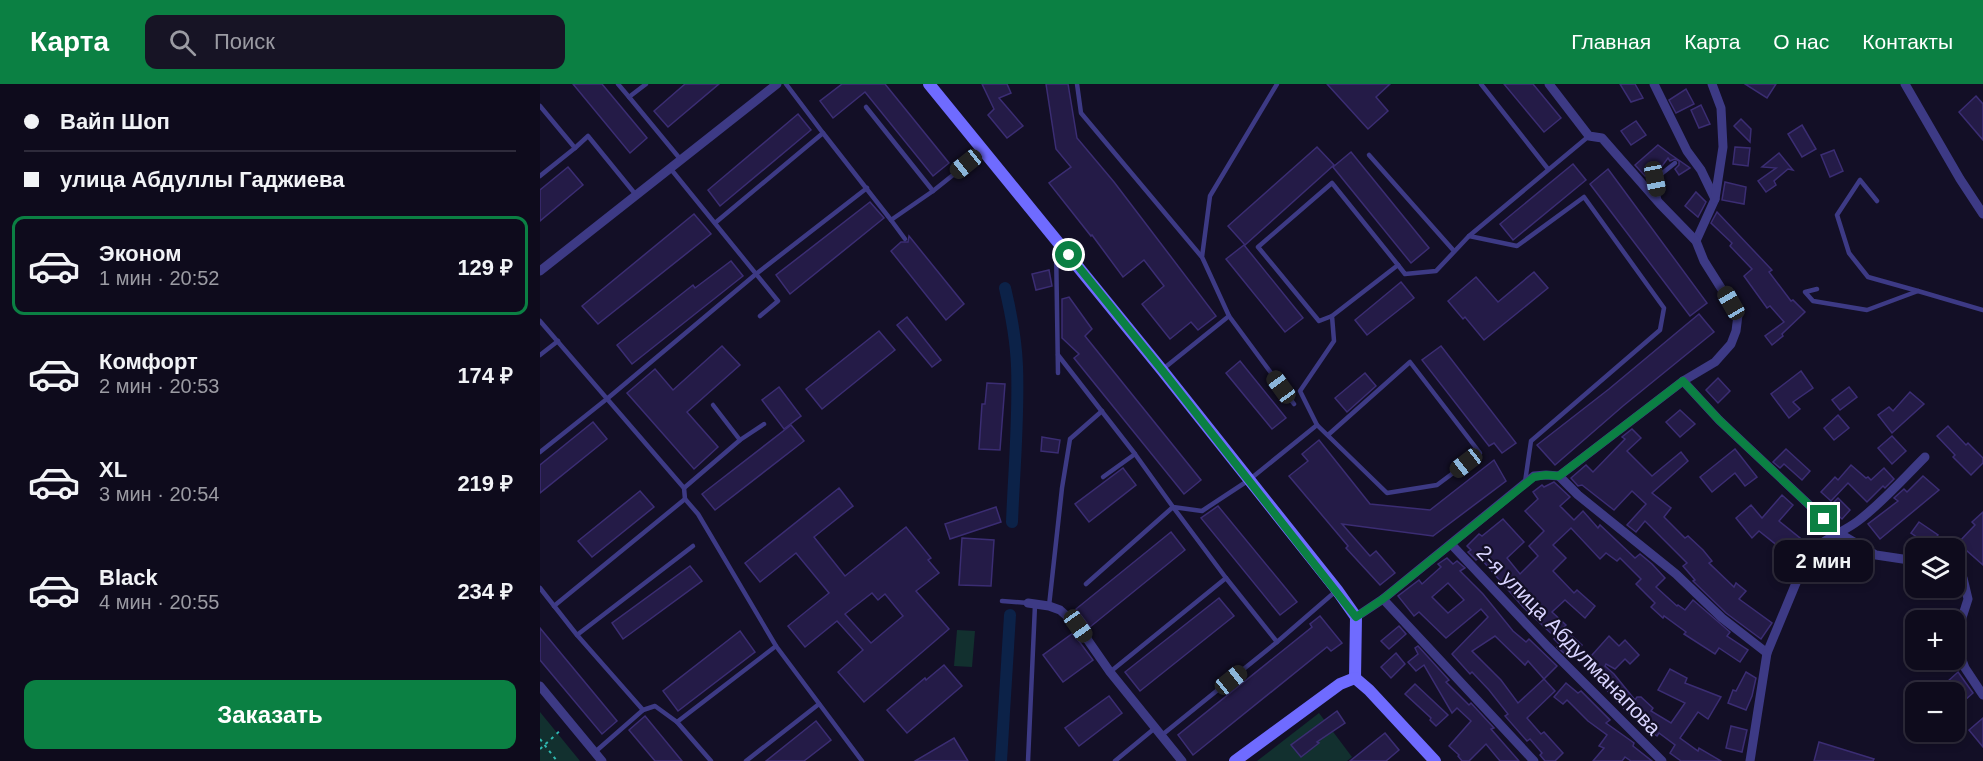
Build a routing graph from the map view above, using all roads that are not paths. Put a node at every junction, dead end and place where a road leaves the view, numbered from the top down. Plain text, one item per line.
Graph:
1 (618, 84) edge
2 (646, 84) edge
3 (777, 84) edge
4 (786, 84) edge
5 (929, 84) edge
6 (1077, 84) edge
7 (1277, 84) edge
8 (1481, 84) edge
9 (1549, 84) edge
10 (1654, 84) edge
11 (1712, 84) edge
12 (1905, 84) edge
13 (629, 97) junction
14 (540, 106) edge
15 (866, 107) dead end
16 (823, 134) junction
17 (1589, 136) junction
18 (575, 148) junction
19 (983, 151) junction
20 (1369, 155) dead end
21 (681, 160) junction
22 (1675, 163) dead end
23 (670, 168) junction
24 (1548, 169) junction
25 (540, 176) edge
26 (867, 188) junction
27 (933, 191) junction
28 (636, 195) junction
29 (1715, 199) junction
30 (1877, 201) dead end
31 (1660, 204) junction
32 (1983, 214) edge
33 (891, 220) junction
34 (715, 223) junction
35 (1469, 236) junction
36 (905, 238) dead end
37 (1055, 239) junction
38 (1696, 241) junction
39 (1454, 251) junction
40 (1202, 257) junction
41 (1398, 265) junction
42 (540, 271) edge
43 (756, 274) junction
44 (1817, 289) dead end
45 (1918, 291) junction
46 (1983, 310) edge
47 (760, 316) dead end
48 (1229, 316) junction
49 (1332, 316) junction
50 (540, 321) edge
51 (558, 341) junction
52 (540, 355) edge
53 (1058, 355) junction
54 (1162, 370) junction
55 (1058, 373) dead end
56 (1683, 381) junction
57 (608, 398) junction
58 (1294, 404) dead end
59 (713, 405) dead end
60 (1102, 411) junction
61 (764, 424) dead end
62 (1317, 425) junction
63 (1328, 435) junction
64 (740, 440) junction
65 (540, 452) edge
66 (1135, 454) junction
67 (1925, 457) dead end
68 (1559, 476) junction
69 (1104, 477) dead end
70 (1249, 480) junction
71 (1524, 485) junction
72 (684, 488) junction
73 (685, 499) junction
74 (1173, 507) junction
75 (1839, 533) junction
76 (1451, 544) junction
77 (693, 546) dead end
78 (1905, 559) edge
79 (1226, 578) junction
80 (1086, 584) dead end
81 (1965, 586) edge
82 (540, 588) edge
83 (1337, 590) junction
84 (1383, 599) junction
85 (1002, 601) dead end
86 (1032, 604) junction
87 (554, 606) junction
88 (1049, 606) junction
89 (1356, 617) junction
90 (577, 635) junction
91 (1277, 642) junction
92 (776, 646) junction
93 (1767, 653) junction
94 (1110, 672) junction
95 (1355, 678) junction
96 (540, 686) edge
97 (1981, 692) edge
98 (819, 704) junction
99 (643, 710) junction
100 (677, 722) junction
101 (1155, 728) junction
102 (1162, 735) junction
103 (595, 753) junction
104 (602, 761) edge
105 (711, 761) edge
106 (746, 761) edge
107 (862, 761) edge
108 (1028, 761) edge
109 (1115, 761) edge
110 (1182, 761) edge
111 (1235, 761) edge
112 (1435, 761) edge
113 (1534, 761) edge
114 (1662, 761) edge
115 (1750, 761) edge

1 - 13 lane
2 - 13 lane
3 - 21 street
4 - 16 lane
5 - 19 main road
6 - 40 lane
7 - 40 lane
8 - 24 lane
9 - 17 street
10 - 29 street
11 - 29 street
12 - 32 street
13 - 21 lane
14 - 18 lane
15 - 27 lane
16 - 26 lane
16 - 34 lane
17 - 24 lane
17 - 31 street
18 - 25 lane
18 - 28 lane
19 - 27 lane
19 - 37 main road
20 - 39 lane
21 - 23 street
22 - 31 lane
23 - 28 street
23 - 34 lane
24 - 35 lane
26 - 33 lane
26 - 43 lane
27 - 33 lane
28 - 42 street
29 - 38 street
30 - 45 lane
31 - 38 street
33 - 36 lane
34 - 43 lane
35 - 39 lane
35 - 71 lane
37 - 53 lane
37 - 54 main road
38 - 56 street
39 - 41 lane
40 - 48 lane
41 - 49 lane
41 - 49 lane
43 - 47 lane
43 - 57 lane
44 - 45 lane
45 - 46 lane
48 - 54 lane
48 - 58 lane
49 - 62 lane
50 - 51 lane
51 - 52 lane
51 - 57 lane
53 - 55 lane
53 - 60 lane
54 - 70 main road
56 - 68 street
56 - 75 street
57 - 65 lane
57 - 72 lane
59 - 64 lane
60 - 66 lane
60 - 88 lane
61 - 64 lane
62 - 63 lane
62 - 70 lane
63 - 63 lane
64 - 72 lane
66 - 69 lane
66 - 74 lane
67 - 75 street
68 - 71 street
68 - 93 street
70 - 74 lane
70 - 83 main road
71 - 76 street
72 - 73 lane
73 - 87 lane
73 - 92 lane
74 - 79 lane
74 - 80 lane
75 - 78 street
75 - 93 street
76 - 84 street
76 - 114 street, 2-я улица Абдулманапова
77 - 90 lane
79 - 91 lane
79 - 94 lane
81 - 97 street
82 - 87 lane
83 - 89 main road
83 - 91 lane
84 - 89 street
84 - 113 street
85 - 86 lane
86 - 88 street
86 - 108 lane
87 - 90 lane
88 - 94 street
89 - 95 main road
90 - 99 lane
91 - 102 lane
92 - 98 lane
92 - 100 lane
93 - 115 street
94 - 101 street
95 - 111 main road
95 - 112 main road
96 - 103 street
98 - 106 lane
98 - 107 lane
99 - 100 lane
99 - 103 lane
100 - 105 lane
101 - 102 street
101 - 109 lane
102 - 110 street
103 - 104 street

